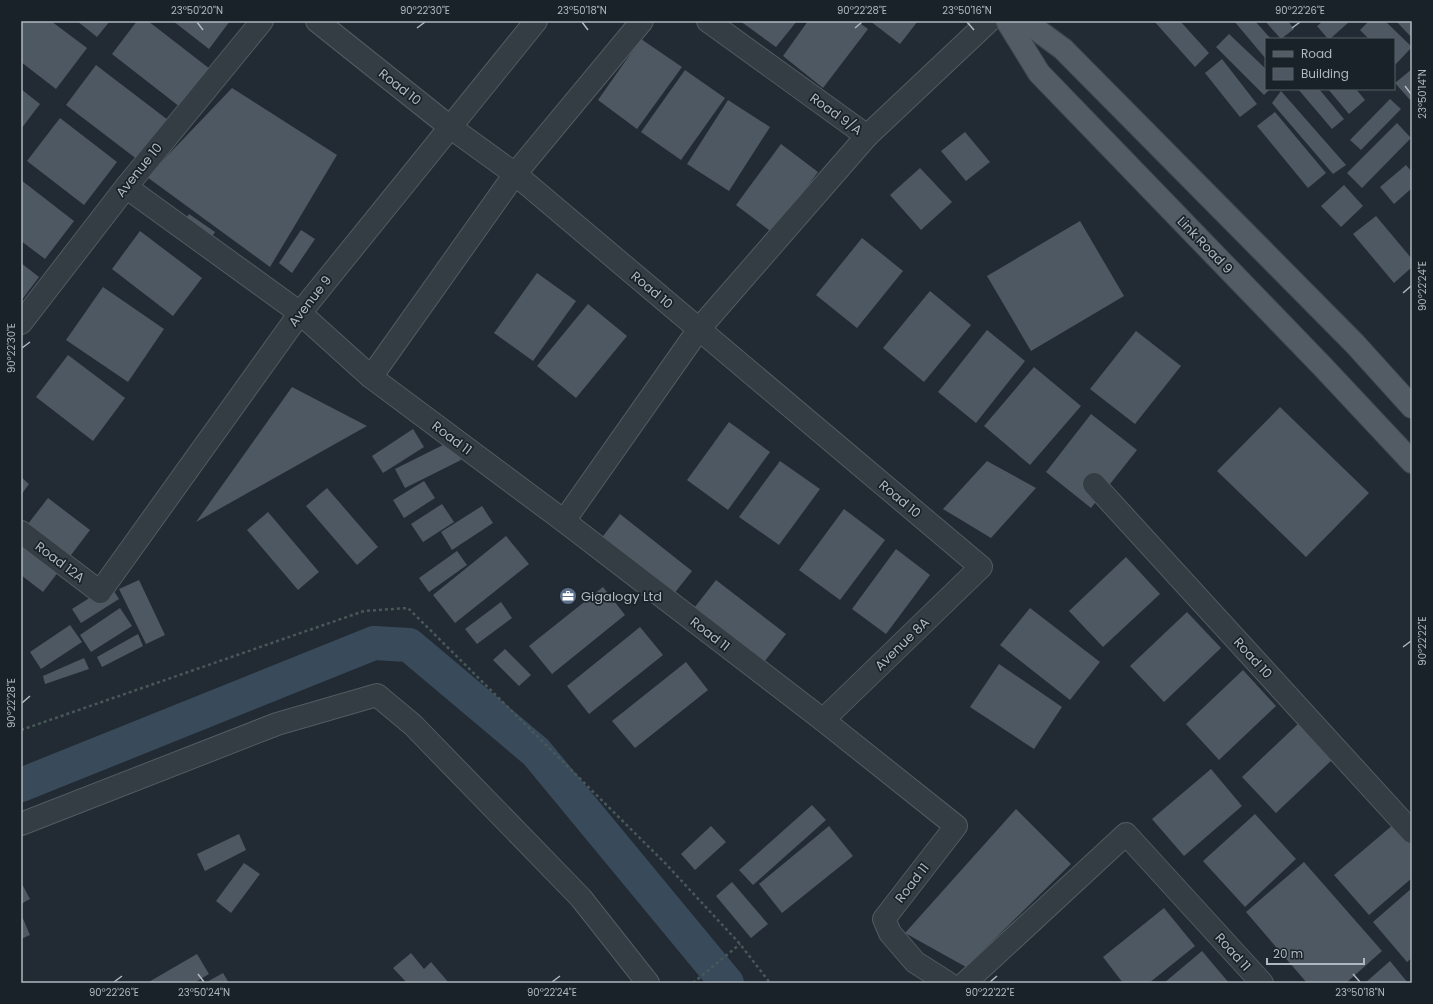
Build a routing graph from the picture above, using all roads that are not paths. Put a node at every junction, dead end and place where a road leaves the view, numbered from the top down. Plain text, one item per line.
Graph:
1 (262, 21) edge
2 (317, 21) edge
3 (536, 21) edge
4 (642, 21) edge
5 (708, 21) edge
6 (989, 21) edge
7 (1007, 21) edge
8 (1031, 23) edge
9 (450, 127) junction
10 (867, 136) junction
11 (515, 174) junction
12 (126, 186) junction
13 (300, 313) junction
14 (21, 323) edge
15 (699, 329) junction
16 (371, 378) junction
17 (1412, 407) edge
18 (1412, 462) edge
19 (1094, 484) dead end
20 (564, 521) junction
21 (21, 532) edge
22 (981, 567) joint
23 (100, 592) joint
24 (823, 720) junction
25 (21, 824) edge
26 (1412, 832) edge
27 (646, 982) edge
28 (948, 983) edge
29 (965, 983) edge
30 (1262, 983) edge

1 - 12 street, Avenue 10
2 - 9 street, Road 10
3 - 9 street, Avenue 9
4 - 11 street
5 - 10 street, Road 9/A
6 - 10 street, Road 9/A
7 - 18 main road, Link Road 9
8 - 17 main road
9 - 11 street, Road 10
9 - 13 street, Avenue 9
10 - 15 street
11 - 15 street, Road 10
11 - 16 street
12 - 13 street, Road 11
12 - 14 street, Avenue 10
13 - 16 street, Road 11
13 - 23 street, Avenue 9
15 - 20 street
15 - 22 street, Road 10
16 - 20 street, Road 11
19 - 26 street, Road 10
20 - 24 street, Road 11
21 - 23 street, Road 12A
22 - 24 street, Avenue 8A
24 - 28 street, Road 11
25 - 27 street
29 - 30 street, Road 11

